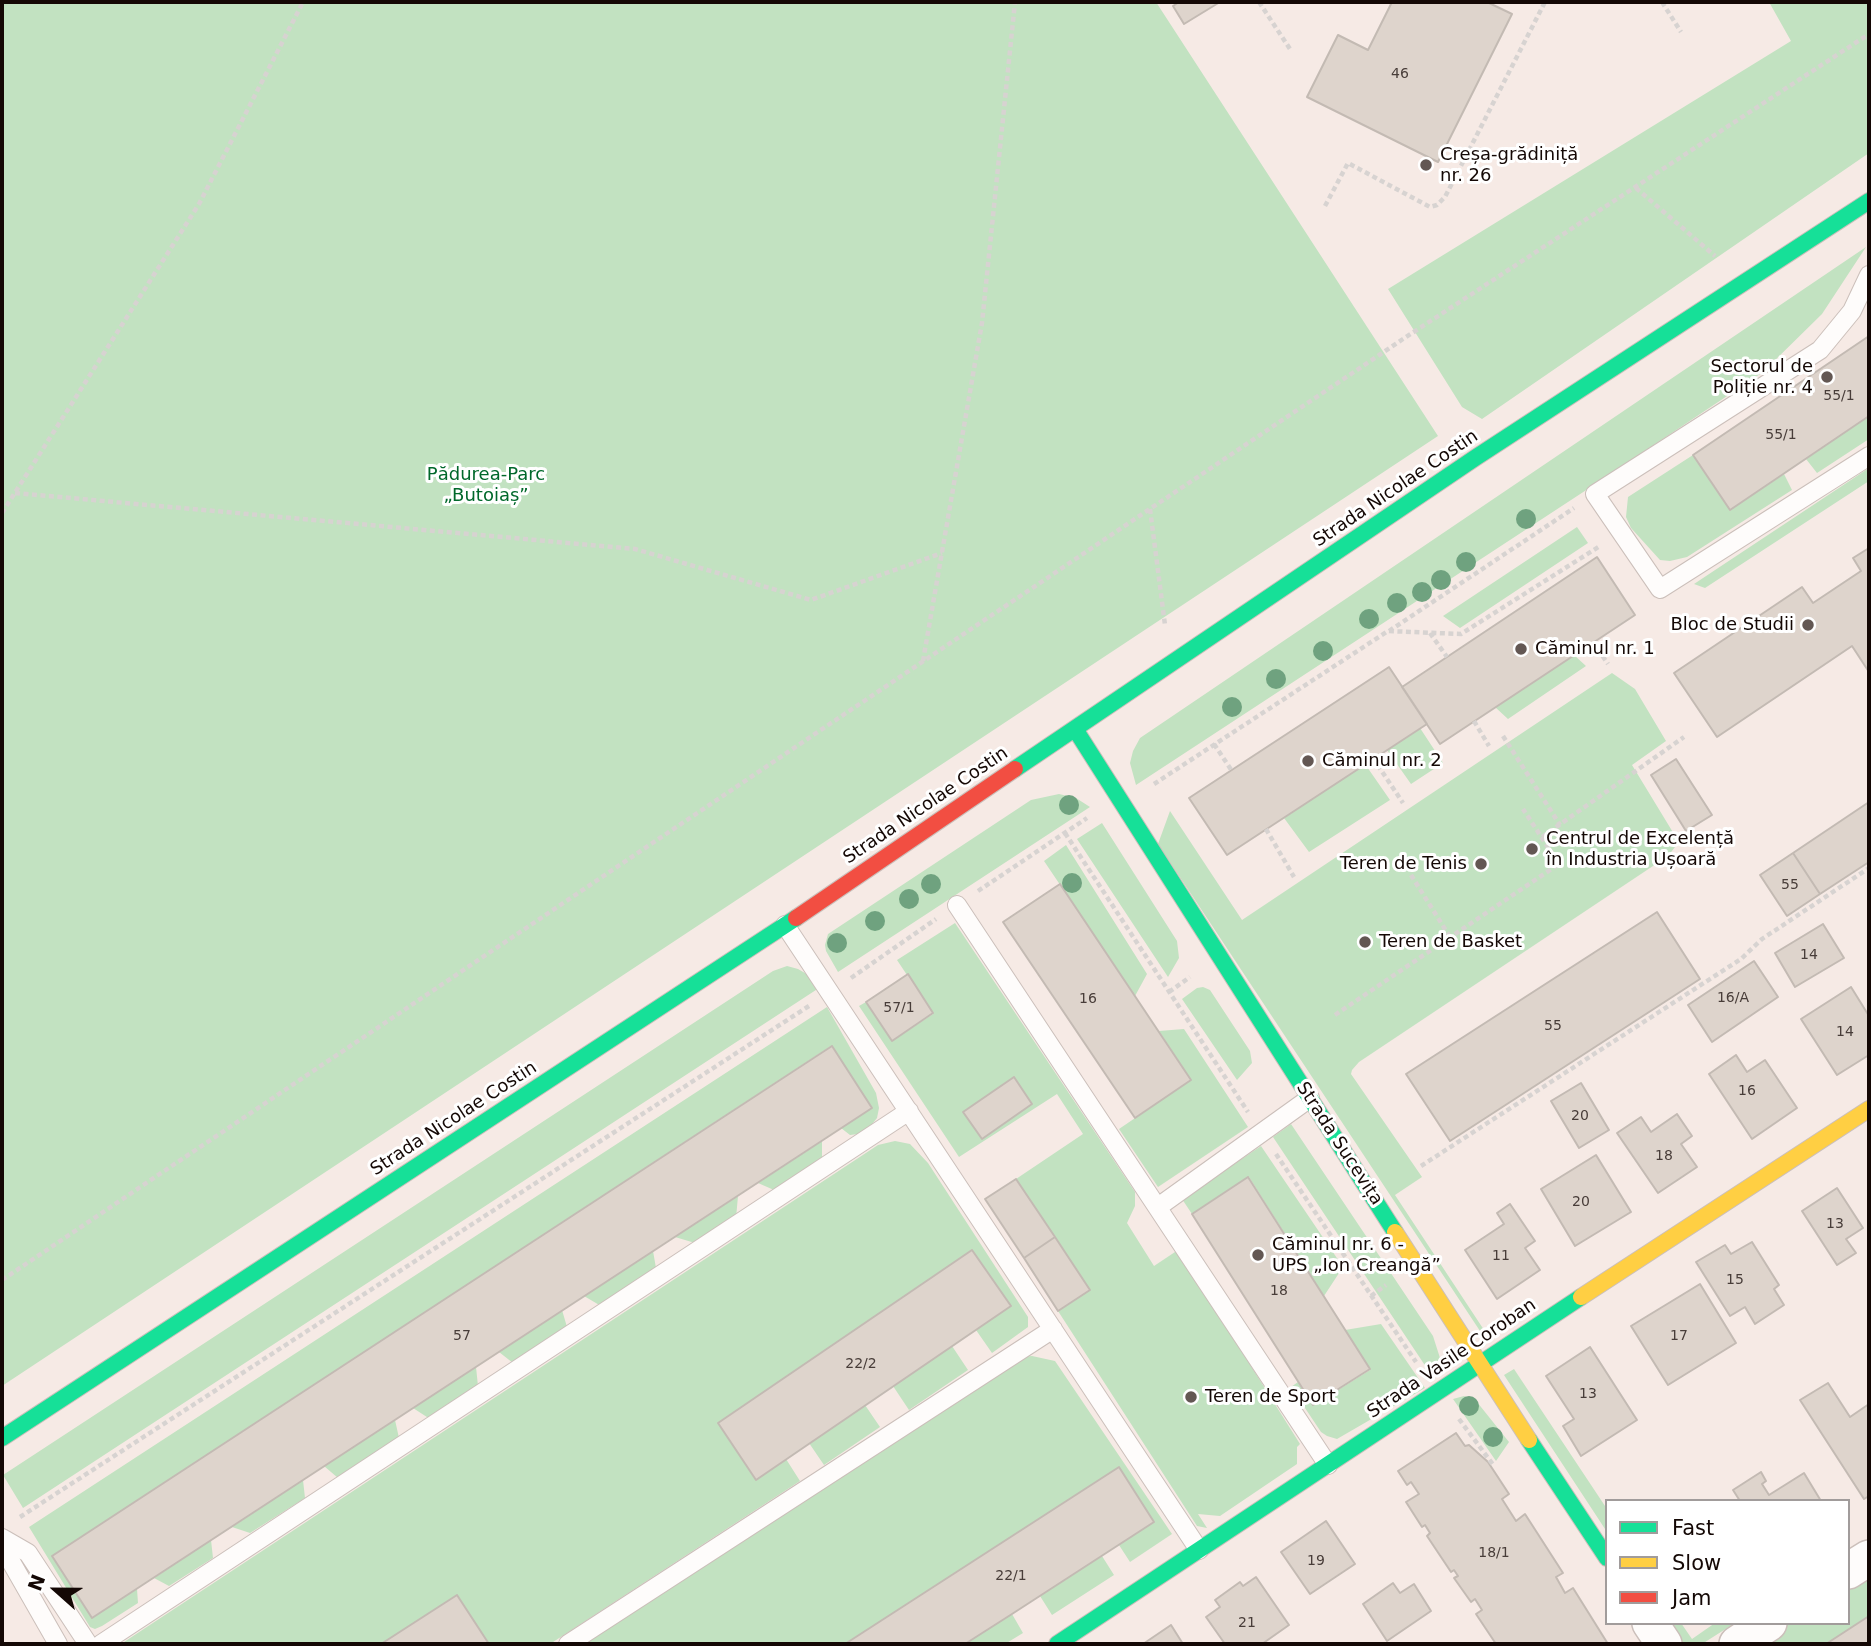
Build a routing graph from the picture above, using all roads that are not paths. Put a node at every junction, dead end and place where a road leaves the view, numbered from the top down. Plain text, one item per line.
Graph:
1 (1869, 201) edge
2 (1869, 275) edge
3 (1869, 456) edge
4 (1075, 729) junction
5 (957, 905) road end
6 (785, 925) junction
7 (1310, 1098) junction
8 (1869, 1109) edge
9 (909, 1111) junction
10 (1158, 1207) junction
11 (1053, 1329) junction
12 (1479, 1364) junction
13 (2, 1438) edge
14 (1328, 1465) junction
15 (2, 1538) edge
16 (2, 1546) edge
17 (1199, 1550) junction
18 (1605, 1555) edge
19 (1869, 1558) edge
20 (1850, 1570) edge
21 (1651, 1625) edge
22 (1766, 1625) edge
23 (58, 1644) edge
24 (88, 1644) edge
25 (101, 1644) edge
26 (568, 1644) edge
27 (1057, 1644) edge
28 (1664, 1644) edge
29 (1737, 1644) edge

1 - 4 main road, Strada Nicolae Costin
2 - 3 lane
4 - 6 main road, Strada Nicolae Costin
4 - 7 main road, Strada Sucevița
5 - 10 lane
6 - 9 lane
6 - 13 main road, Strada Nicolae Costin
7 - 10 lane
7 - 12 main road, Strada Sucevița
8 - 12 main road, Strada Vasile Coroban
9 - 11 lane
9 - 25 lane
10 - 14 lane
11 - 17 lane
11 - 26 lane
12 - 14 main road, Strada Vasile Coroban
12 - 18 main road, Strada Sucevița
14 - 17 main road, Strada Vasile Coroban
15 - 24 lane
16 - 23 lane
17 - 27 main road, Strada Vasile Coroban
19 - 20 street
21 - 28 street
22 - 29 street

